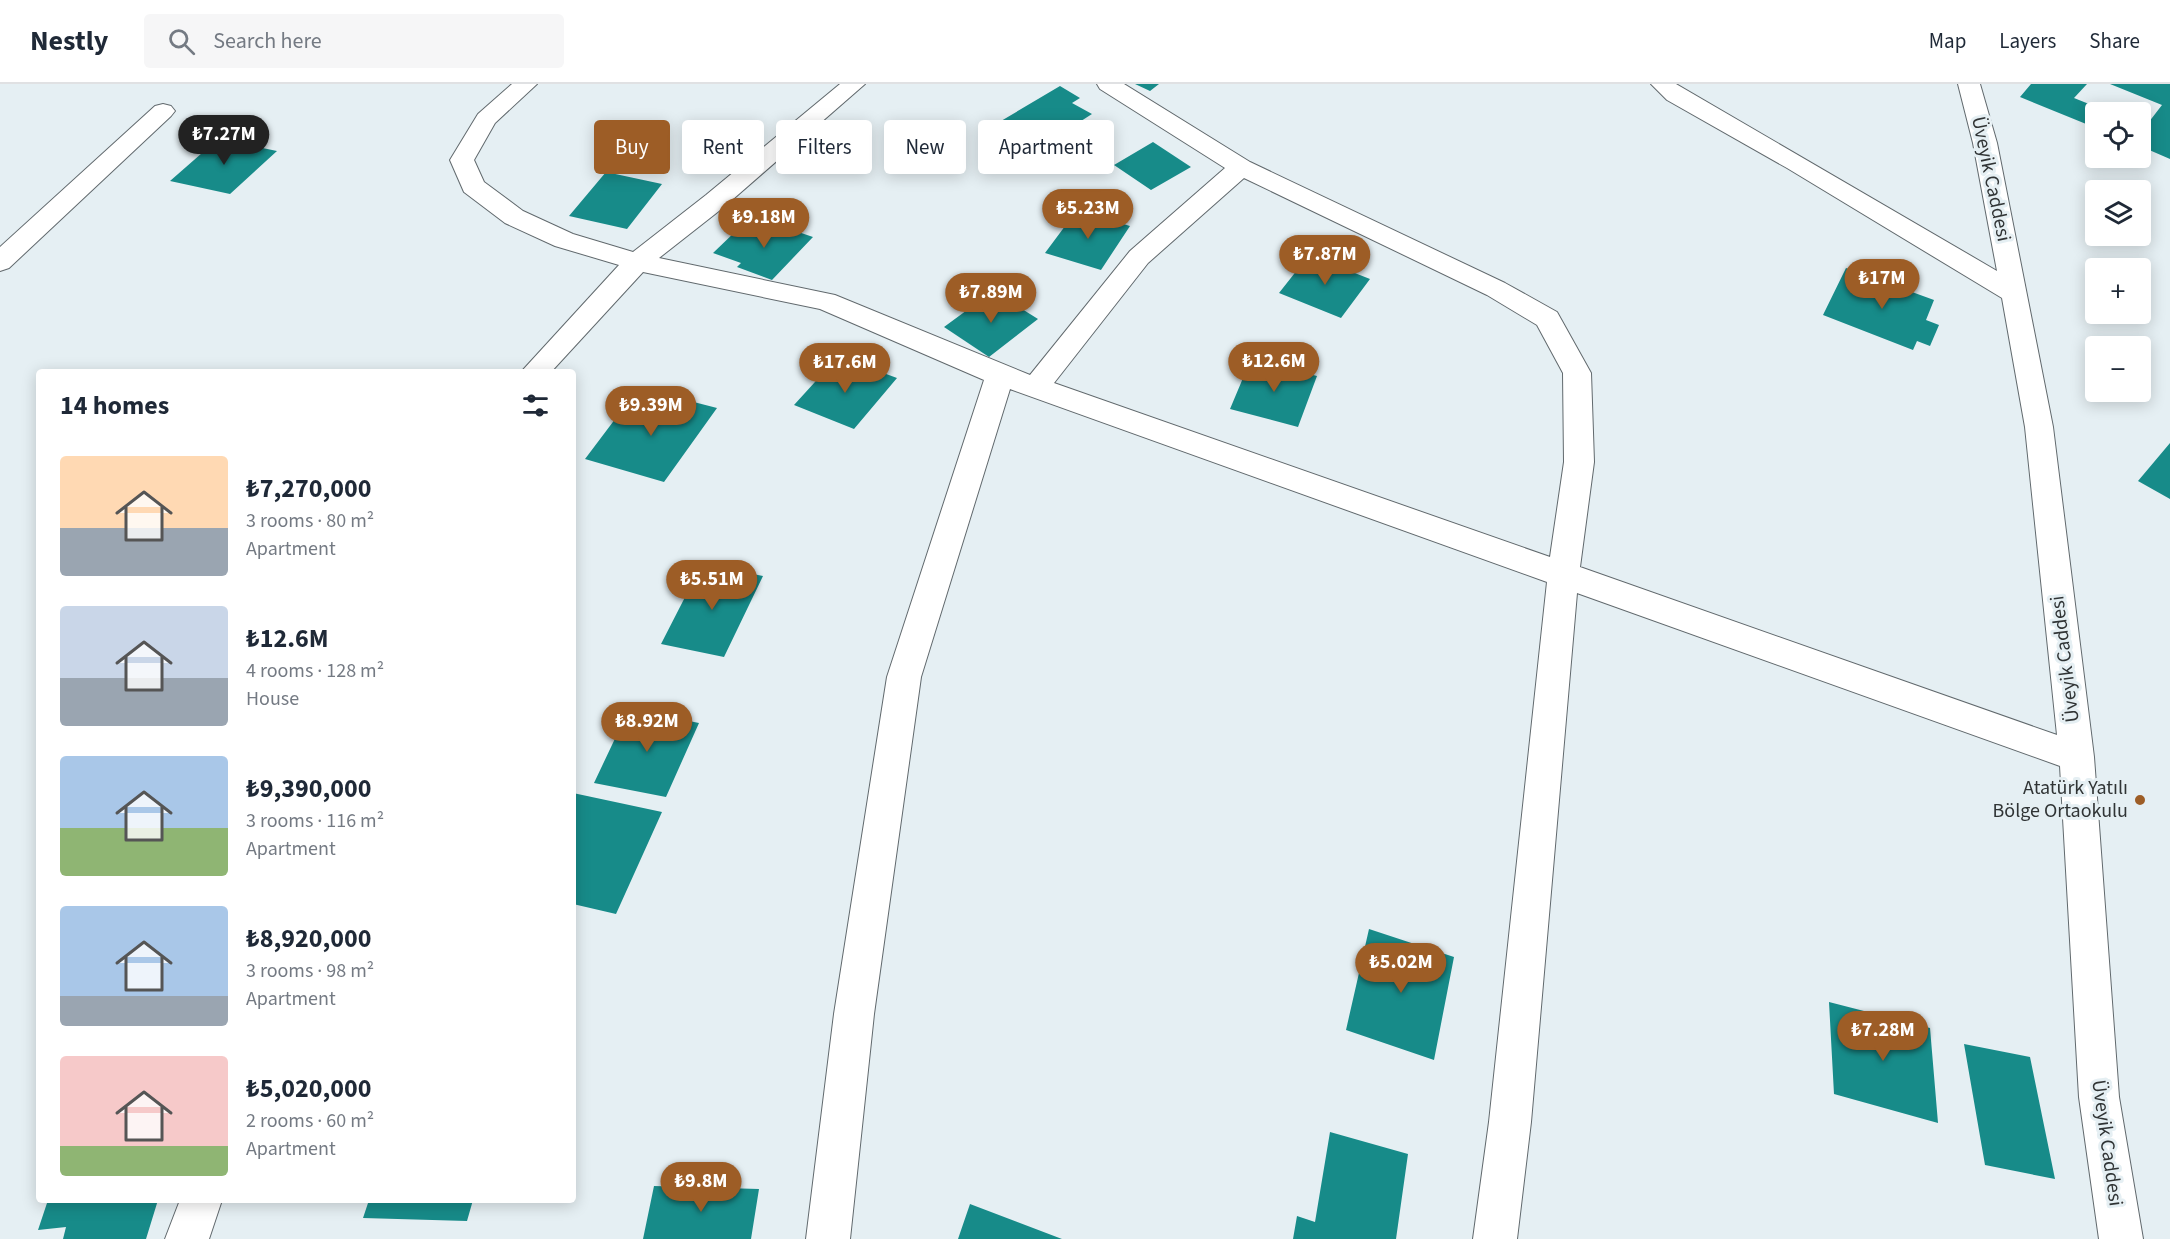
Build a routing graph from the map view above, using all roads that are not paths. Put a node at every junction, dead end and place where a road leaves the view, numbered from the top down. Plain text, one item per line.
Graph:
1 (526, 84) edge
2 (854, 84) edge
3 (1108, 84) edge
4 (1662, 84) edge
5 (1969, 84) edge
6 (163, 111) dead end
7 (1241, 167) junction
8 (0, 262) edge
9 (637, 262) junction
10 (2015, 293) junction
11 (538, 369) edge
12 (1000, 375) junction
13 (1035, 387) junction
14 (1563, 575) junction
15 (2077, 757) junction
16 (200, 1203) edge
17 (187, 1239) edge
18 (828, 1239) edge
19 (1495, 1239) edge
20 (2121, 1239) edge

1 - 9 street
2 - 9 street
3 - 7 street
4 - 10 street
5 - 10 street, Üveyik Caddesi
6 - 8 street
7 - 13 street
7 - 14 street
9 - 11 street
9 - 12 street
10 - 15 street, Üveyik Caddesi
12 - 13 street
12 - 18 street
13 - 14 street
14 - 15 street
14 - 19 street
15 - 20 street, Üveyik Caddesi
16 - 17 street

